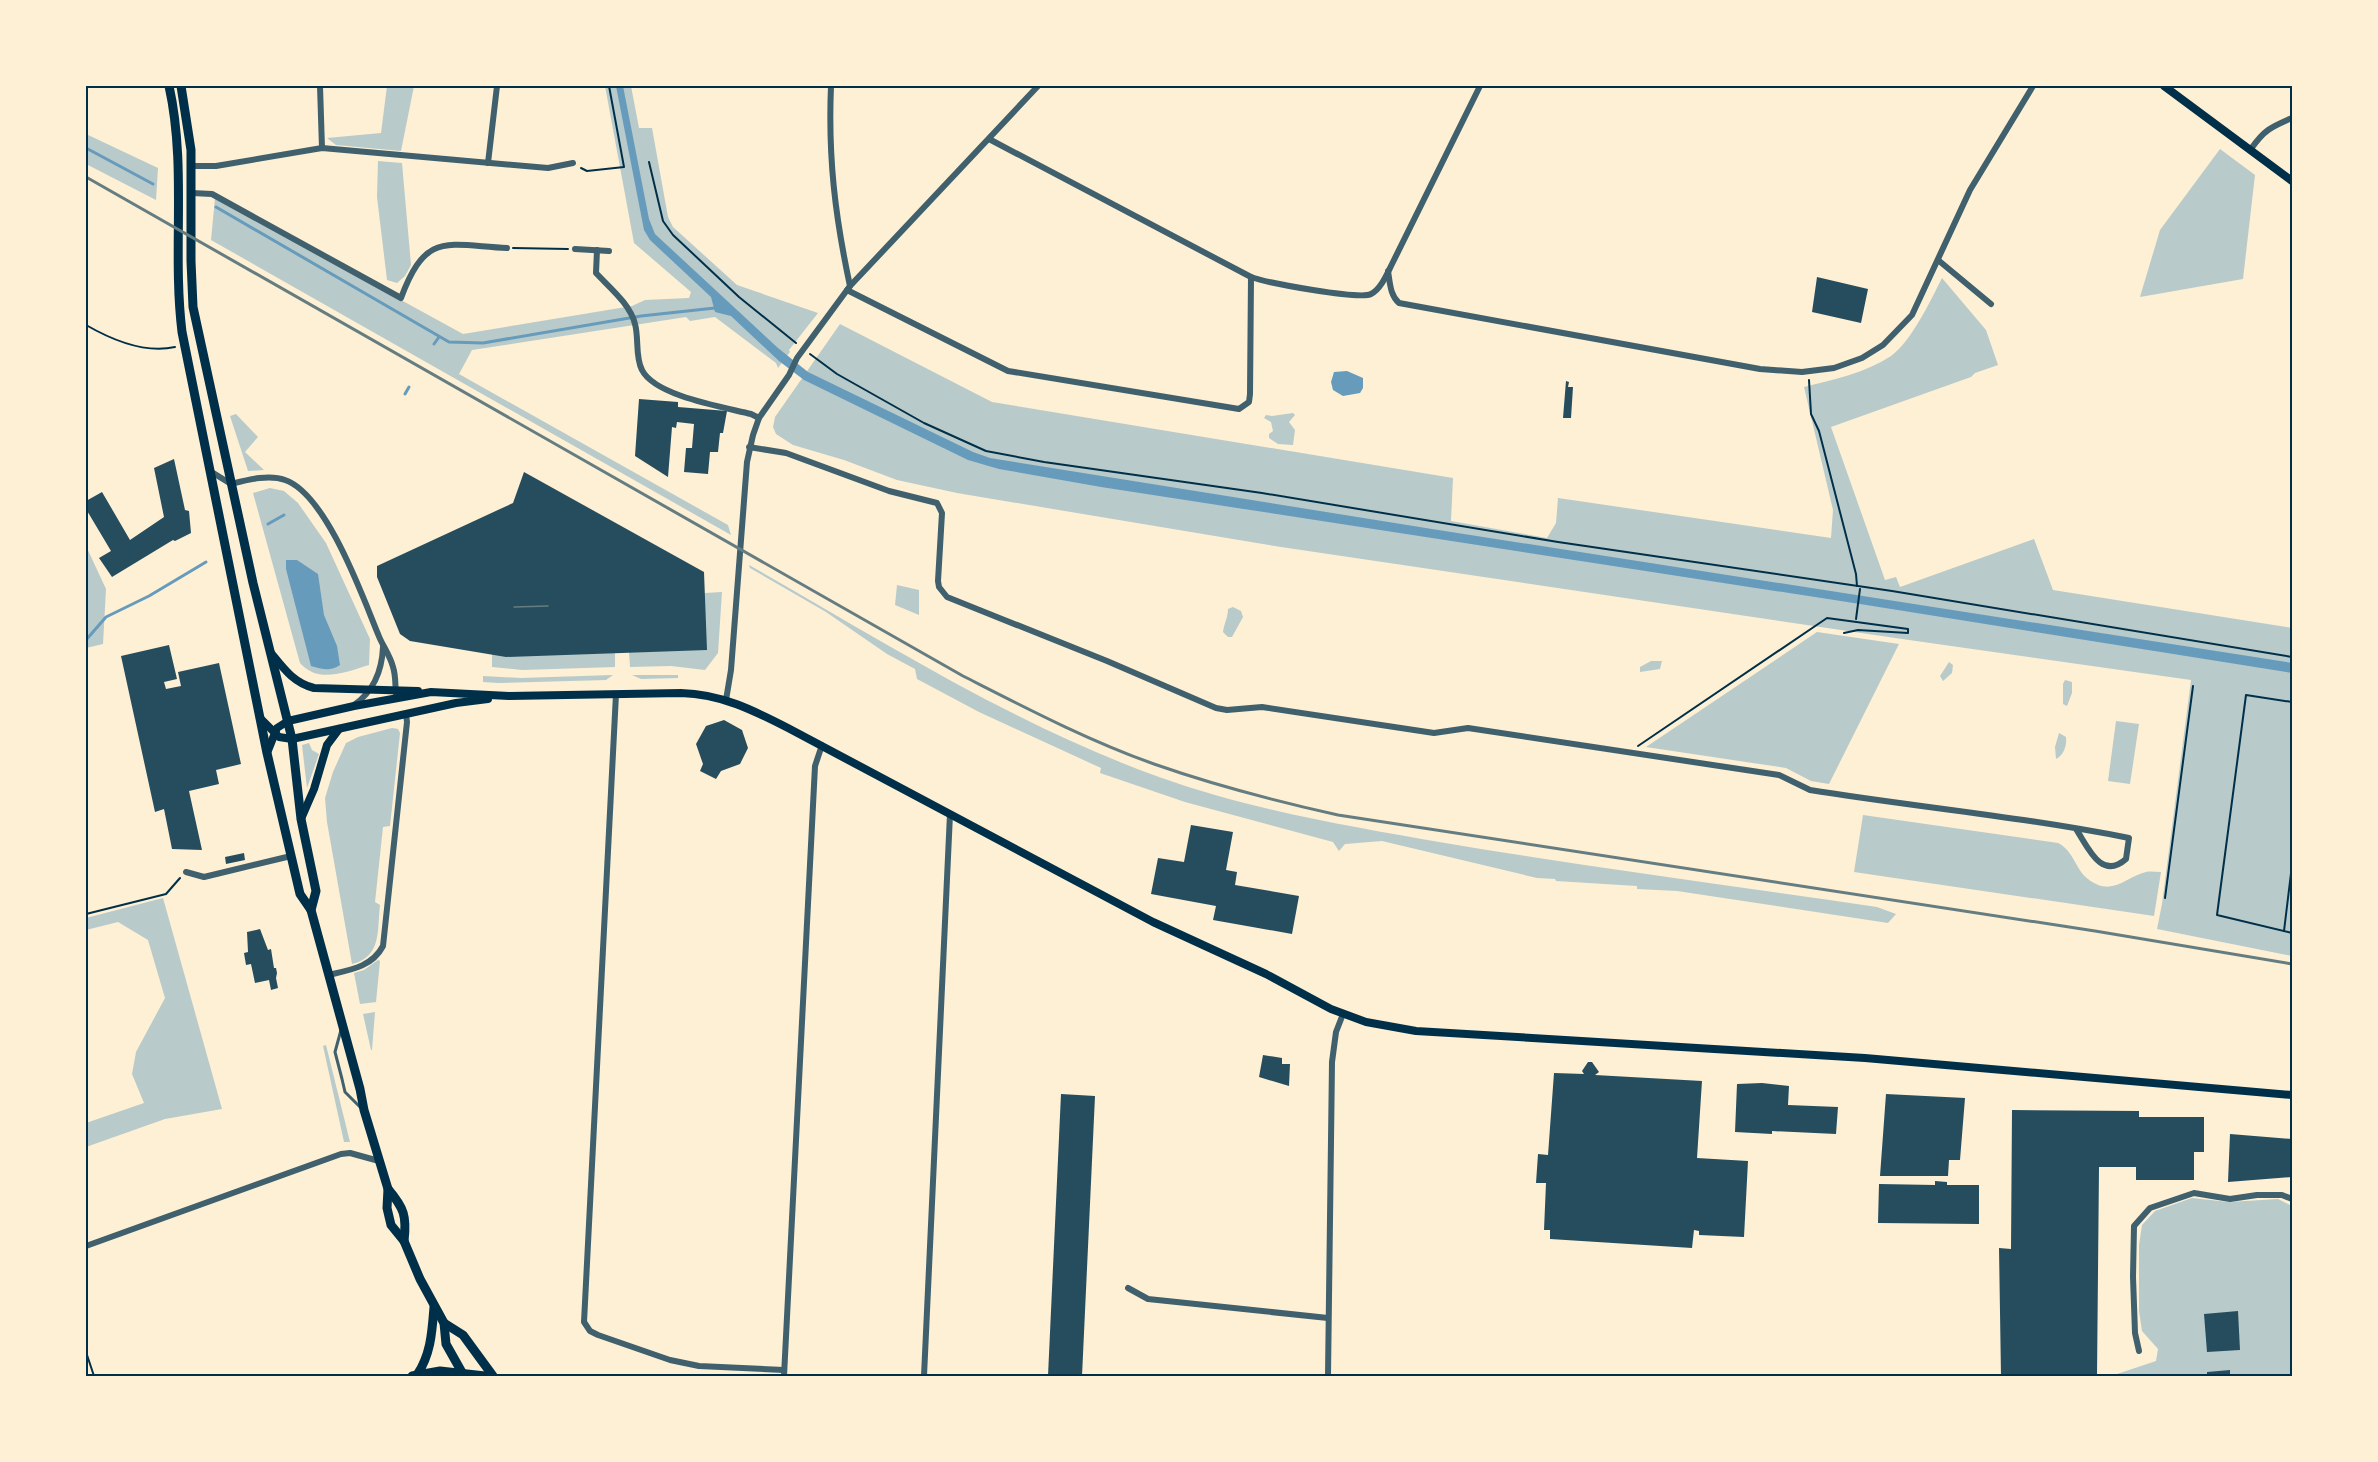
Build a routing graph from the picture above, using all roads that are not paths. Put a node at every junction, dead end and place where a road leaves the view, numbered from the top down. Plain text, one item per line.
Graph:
1 (169, 86) edge
2 (181, 86) edge
3 (320, 86) edge
4 (497, 86) edge
5 (831, 86) edge
6 (1038, 86) edge
7 (1480, 86) edge
8 (2033, 86) edge
9 (2164, 86) edge
10 (2292, 118) edge
11 (989, 139) junction
12 (322, 148) junction
13 (2251, 149) junction
14 (488, 163) junction
15 (573, 163) road end
16 (191, 166) junction
17 (2292, 182) edge
18 (192, 193) junction
19 (507, 248) road end
20 (575, 249) road end
21 (597, 250) junction
22 (609, 251) dead end
23 (1938, 260) junction
24 (1388, 271) junction
25 (1251, 277) junction
26 (848, 288) junction
27 (1991, 304) dead end
28 (759, 418) junction
29 (750, 447) junction
30 (209, 470) junction
31 (231, 484) junction
32 (383, 646) junction
33 (271, 653) junction
34 (372, 688) junction
35 (396, 693) junction
36 (616, 694) junction
37 (509, 696) junction
38 (726, 700) junction
39 (354, 706) junction
40 (406, 714) junction
41 (389, 717) junction
42 (260, 718) junction
43 (288, 721) junction
44 (339, 729) junction
45 (274, 733) junction
46 (292, 739) junction
47 (822, 745) junction
48 (267, 753) junction
49 (950, 814) junction
50 (301, 819) junction
51 (2076, 829) junction
52 (291, 856) junction
53 (186, 872) road end
54 (311, 910) junction
55 (328, 975) junction
56 (1343, 1014) junction
57 (342, 1025) junction
58 (2292, 1095) edge
59 (364, 1110) junction
60 (378, 1161) junction
61 (388, 1189) junction
62 (2292, 1199) edge
63 (404, 1241) junction
64 (86, 1246) edge
65 (1128, 1288) dead end
66 (434, 1307) junction
67 (1328, 1318) junction
68 (444, 1323) junction
69 (2139, 1352) dead end
70 (484, 1365) junction
71 (784, 1373) edge
72 (463, 1374) edge
73 (414, 1376) edge
74 (482, 1376) edge
75 (493, 1377) edge
76 (924, 1377) edge
77 (1328, 1377) edge

1 - 30 main road
2 - 16 main road
3 - 12 street
4 - 14 street
5 - 26 street
6 - 11 street
7 - 24 street
8 - 23 street
9 - 13 main road
10 - 13 street
11 - 25 street
11 - 26 street
12 - 14 street
12 - 16 street
13 - 17 main road
14 - 15 street
16 - 18 main road
18 - 19 street
18 - 31 main road
20 - 21 street
21 - 22 street
21 - 28 street
23 - 24 street
23 - 27 street
24 - 25 street
25 - 26 street
26 - 28 street
28 - 29 street
29 - 38 street
29 - 51 street
30 - 31 street
30 - 42 main road
31 - 32 street
31 - 33 main road
32 - 34 street
32 - 35 street
33 - 34 main road
33 - 43 main road
34 - 35 main road
34 - 39 street
35 - 37 main road
35 - 39 main road
35 - 41 main road
36 - 37 main road
36 - 38 main road
36 - 71 street
37 - 40 main road
38 - 47 main road
39 - 43 main road
40 - 41 main road
40 - 55 street
41 - 44 main road
42 - 45 main road
42 - 48 main road
43 - 45 main road
43 - 46 main road
44 - 46 main road
44 - 50 main road
45 - 46 main road
45 - 48 main road
46 - 50 main road
47 - 49 main road
47 - 71 street
48 - 52 main road
49 - 56 main road
49 - 76 street
50 - 54 main road
51 - 51 street
52 - 53 street
52 - 54 main road
54 - 55 main road
55 - 57 main road
56 - 58 main road
56 - 67 street
57 - 59 main road
57 - 59 lane
59 - 60 main road
60 - 61 main road
60 - 64 street
61 - 63 main road
61 - 63 main road
62 - 69 street
63 - 66 main road
65 - 67 street
66 - 68 main road
66 - 73 main road
67 - 77 street
68 - 70 main road
68 - 72 main road
70 - 74 main road
70 - 75 main road
72 - 73 main road
72 - 74 main road

